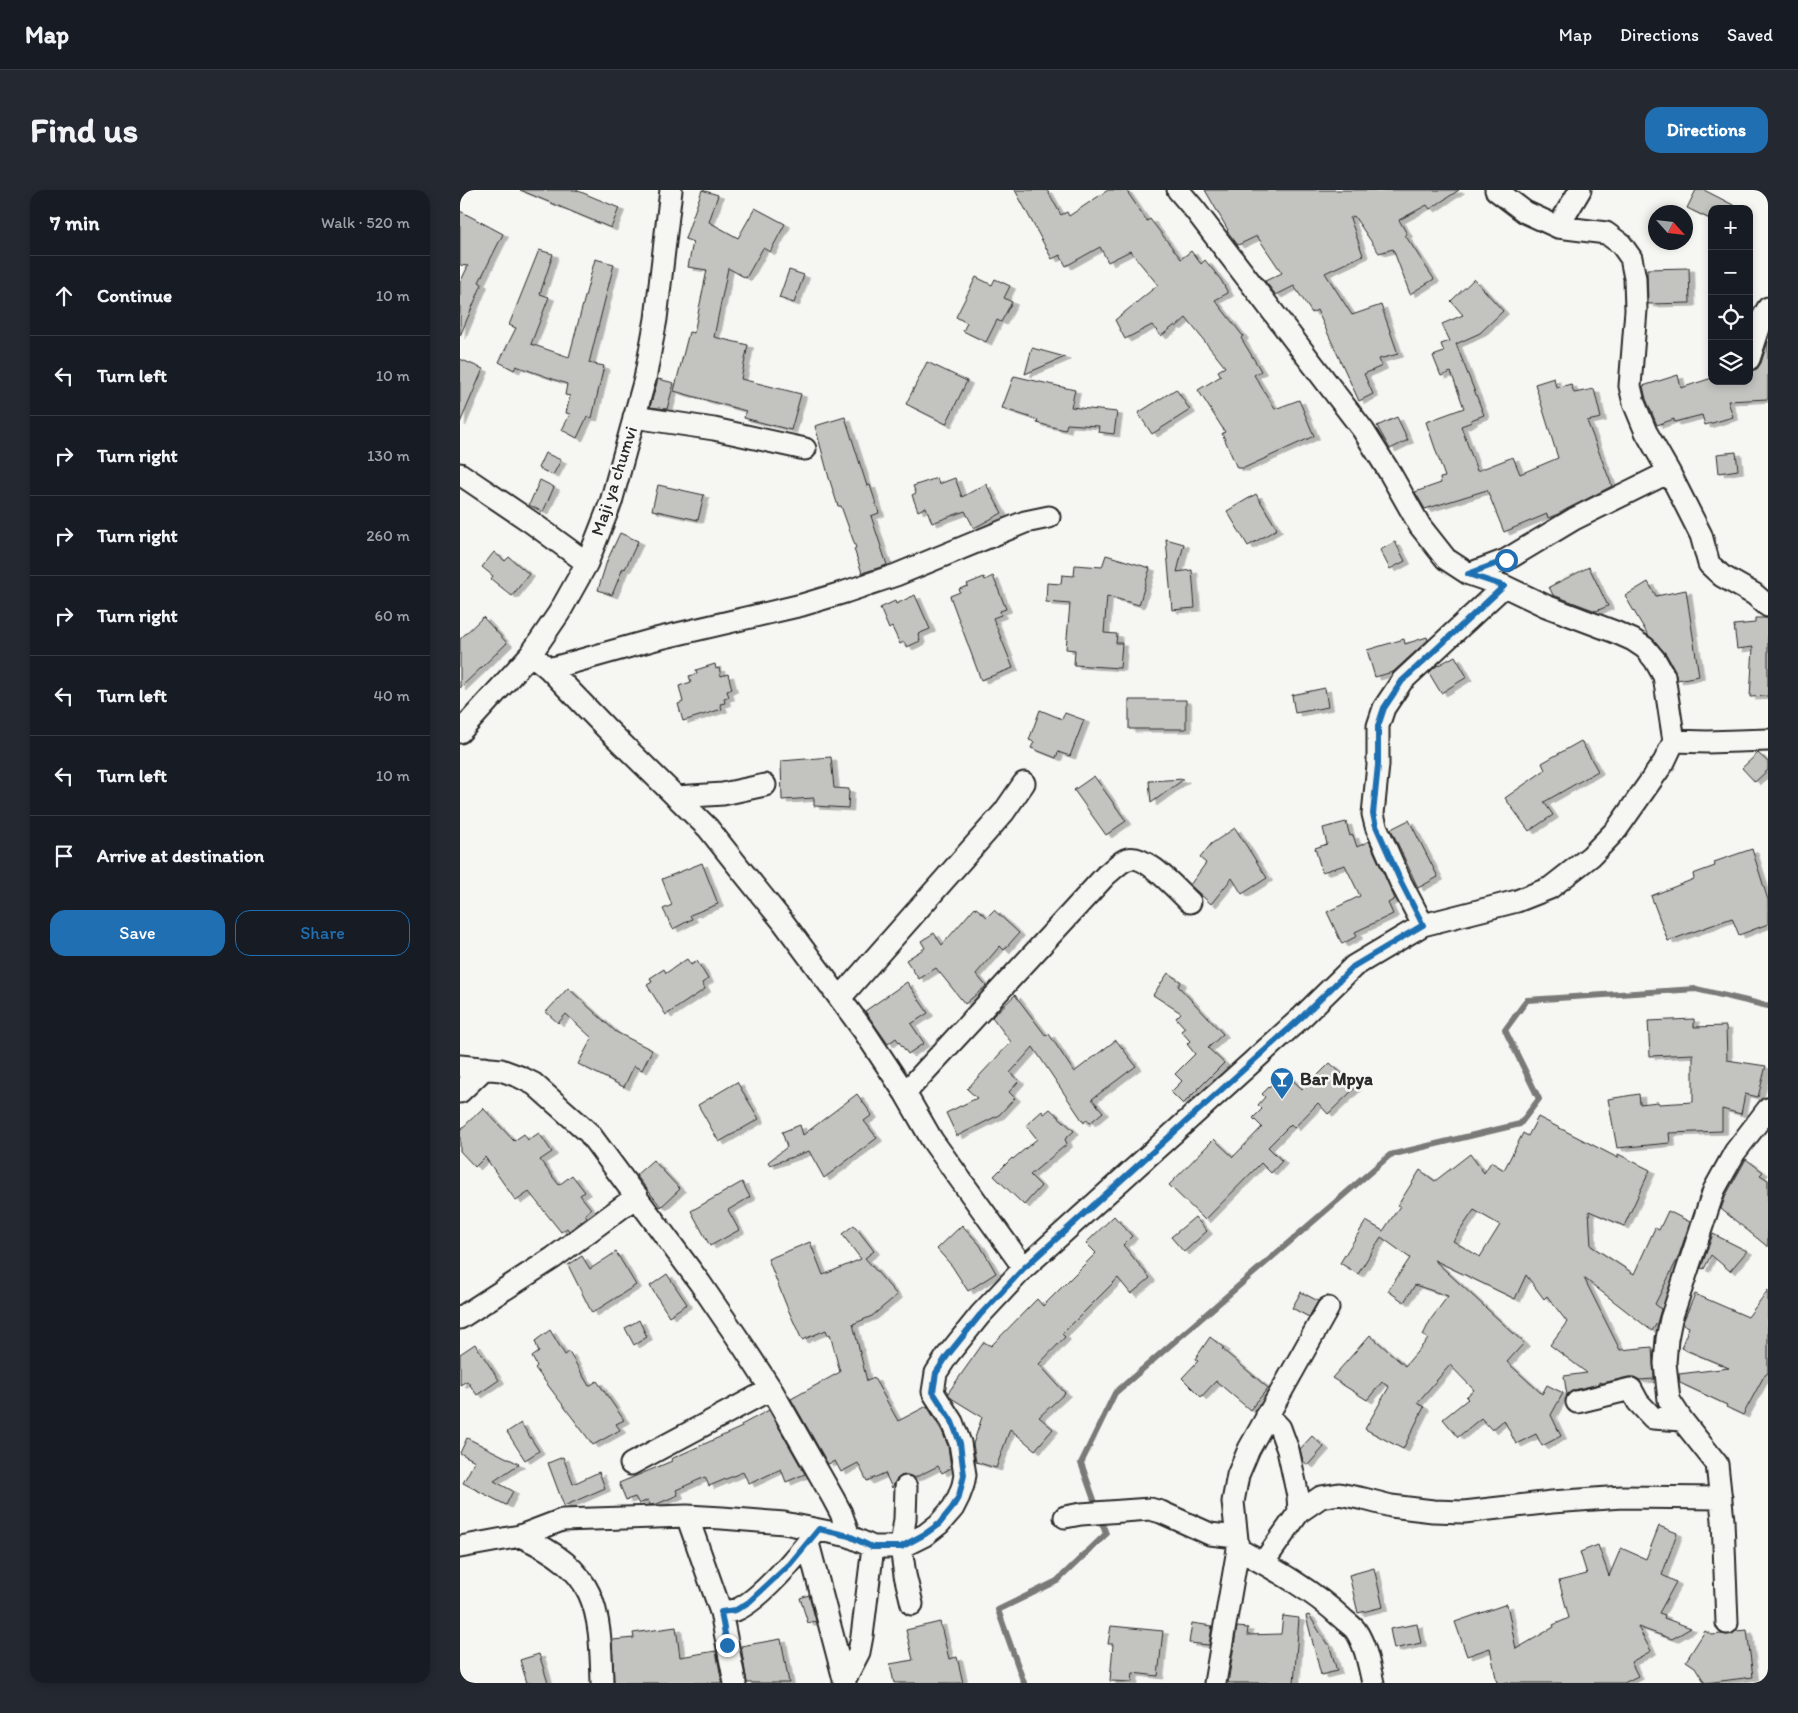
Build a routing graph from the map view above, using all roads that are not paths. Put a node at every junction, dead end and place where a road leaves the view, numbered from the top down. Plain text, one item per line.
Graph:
1 (671, 190) edge
2 (1178, 190) edge
3 (1496, 190) edge
4 (1580, 190) edge
5 (1558, 227) junction
6 (1768, 308) edge
7 (1753, 347) edge
8 (634, 417) junction
9 (805, 449) dead end
10 (1670, 472) junction
11 (460, 474) edge
12 (1049, 517) dead end
13 (587, 563) junction
14 (1468, 574) junction
15 (1504, 586) junction
16 (1768, 606) edge
17 (531, 654) junction
18 (549, 670) junction
19 (460, 732) edge
20 (1768, 740) edge
21 (1674, 741) junction
22 (1024, 783) dead end
23 (765, 785) dead end
24 (676, 797) junction
25 (1190, 902) dead end
26 (1423, 925) junction
27 (840, 998) junction
28 (460, 1066) edge
29 (485, 1068) junction
30 (460, 1092) edge
31 (905, 1093) junction
32 (1768, 1109) edge
33 (637, 1196) junction
34 (1024, 1268) junction
35 (1328, 1308) dead end
36 (460, 1318) edge
37 (771, 1389) junction
38 (1576, 1402) dead end
39 (1267, 1414) junction
40 (1682, 1420) junction
41 (631, 1464) dead end
42 (906, 1487) dead end
43 (1721, 1498) junction
44 (1299, 1512) junction
45 (688, 1516) junction
46 (1064, 1517) dead end
47 (520, 1536) junction
48 (813, 1536) junction
49 (849, 1536) junction
50 (1237, 1543) junction
51 (460, 1547) edge
52 (872, 1547) junction
53 (901, 1547) junction
54 (1263, 1563) junction
55 (912, 1604) dead end
56 (721, 1612) junction
57 (1727, 1623) dead end
58 (844, 1682) edge
59 (602, 1683) edge
60 (735, 1683) edge
61 (1215, 1683) edge
62 (1373, 1683) edge

1 - 8 street, Maji ya chumvi
2 - 14 street
3 - 5 street
4 - 5 street
5 - 10 street
6 - 7 street
8 - 9 street
8 - 13 street, Maji ya chumvi
10 - 14 street
10 - 16 street
11 - 13 street
12 - 18 street
13 - 17 street, Maji ya chumvi
14 - 15 street
15 - 21 street
15 - 26 street
17 - 18 street
17 - 19 street, Maji ya chumvi
18 - 24 street
20 - 21 street
21 - 26 street
22 - 27 street
23 - 24 street
24 - 27 street
25 - 31 street
26 - 34 street
27 - 31 street
28 - 29 street
29 - 30 street
29 - 33 street
31 - 34 street
32 - 40 street
33 - 36 street
33 - 37 street
34 - 53 street
35 - 39 street
37 - 41 street
37 - 49 street
38 - 40 street
39 - 44 street
39 - 50 street
40 - 43 street
42 - 53 street
43 - 44 street
43 - 57 street
44 - 54 street
45 - 47 street
45 - 48 street
45 - 56 street
46 - 50 street
47 - 51 street
47 - 59 street
48 - 49 street
48 - 56 street
48 - 58 street
49 - 52 street
50 - 54 street
50 - 61 street
52 - 53 street
52 - 58 street
53 - 55 street
54 - 62 street
56 - 60 street

